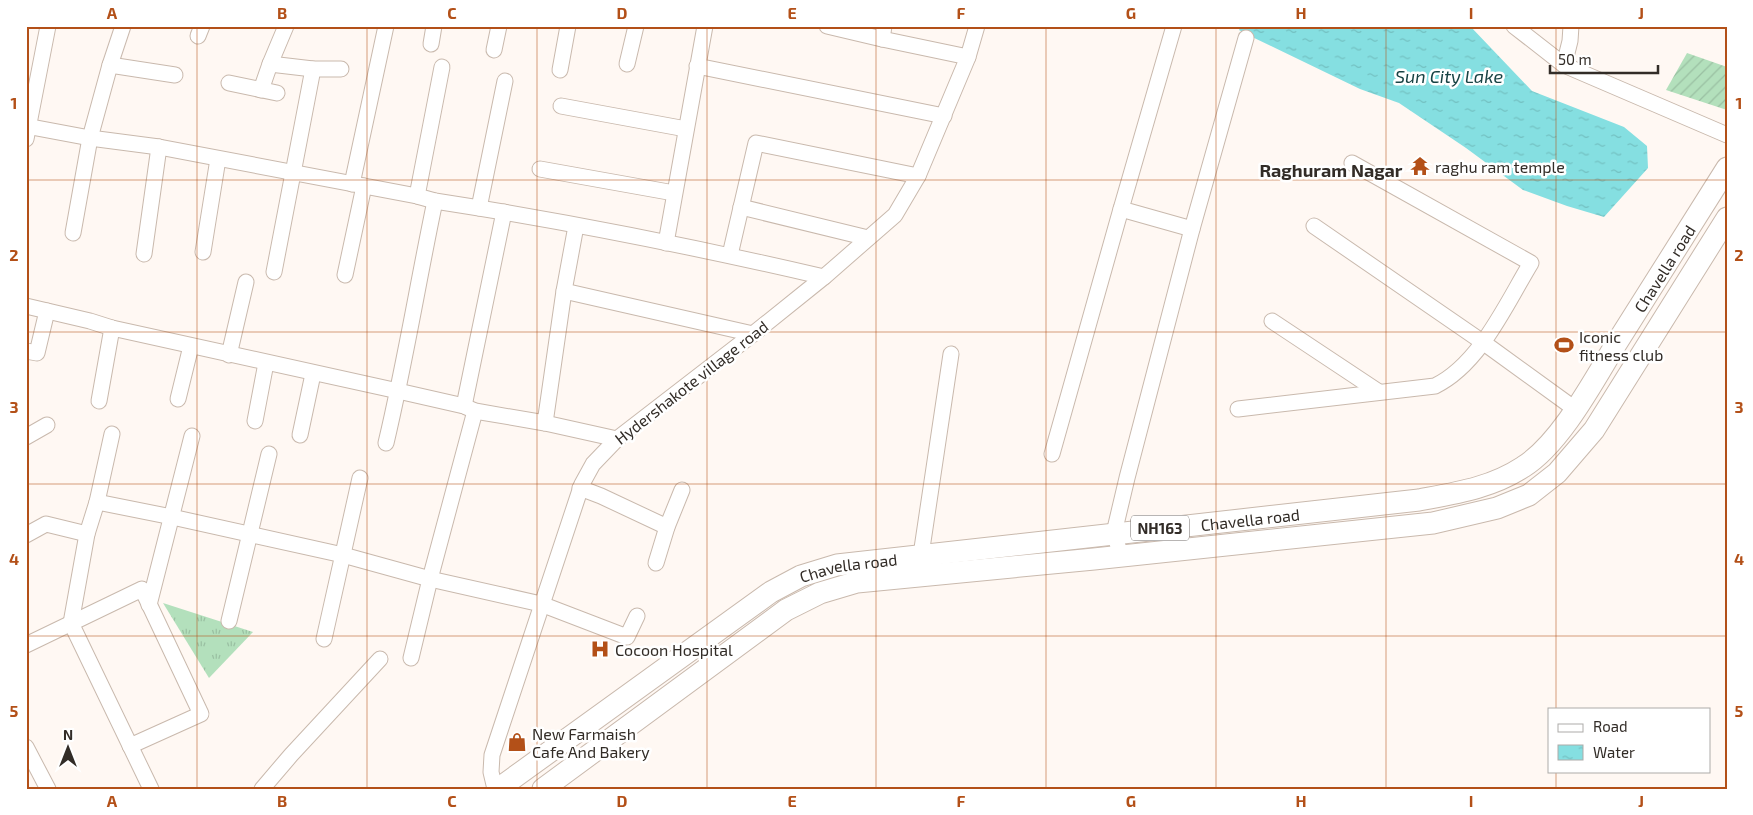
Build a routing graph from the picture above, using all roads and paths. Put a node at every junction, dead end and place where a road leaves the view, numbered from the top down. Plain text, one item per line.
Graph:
1 (48, 26) edge
2 (123, 26) edge
3 (286, 26) edge
4 (386, 26) edge
5 (434, 26) edge
6 (499, 26) edge
7 (568, 26) edge
8 (636, 26) edge
9 (705, 26) edge
10 (827, 26) edge
11 (977, 26) edge
12 (1174, 26) edge
13 (1514, 26) edge
14 (1571, 26) edge
15 (883, 32) edge
16 (1246, 38) dead end
17 (431, 44) dead end
18 (494, 50) dead end
19 (968, 57) junction
20 (270, 64) junction
21 (627, 64) dead end
22 (110, 65) junction
23 (1564, 65) junction
24 (698, 66) junction
25 (442, 67) dead end
26 (314, 69) junction
27 (340, 69) dead end
28 (560, 70) dead end
29 (175, 76) dead end
30 (506, 82) dead end
31 (229, 83) dead end
32 (262, 90) junction
33 (277, 93) dead end
34 (561, 106) dead end
35 (944, 116) junction
36 (686, 129) junction
37 (27, 130) edge
38 (1727, 135) edge
39 (90, 138) junction
40 (159, 147) junction
41 (218, 159) junction
42 (1352, 163) dead end
43 (540, 168) dead end
44 (1727, 168) edge
45 (294, 173) junction
46 (918, 176) junction
47 (358, 185) junction
48 (674, 193) junction
49 (417, 196) junction
50 (435, 201) junction
51 (741, 207) junction
52 (479, 208) junction
53 (1121, 209) junction
54 (504, 212) junction
55 (1727, 218) edge
56 (576, 226) junction
57 (1314, 226) dead end
58 (1192, 229) junction
59 (73, 233) dead end
60 (868, 238) junction
61 (666, 243) junction
62 (203, 252) dead end
63 (144, 254) dead end
64 (730, 255) junction
65 (274, 272) dead end
66 (345, 275) dead end
67 (824, 277) junction
68 (246, 282) dead end
69 (564, 291) junction
70 (26, 306) edge
71 (47, 311) junction
72 (1272, 322) dead end
73 (112, 328) junction
74 (753, 334) junction
75 (1484, 343) junction
76 (191, 346) junction
77 (26, 350) edge
78 (952, 354) dead end
79 (229, 355) junction
80 (266, 363) junction
81 (314, 374) junction
82 (398, 391) junction
83 (1379, 392) junction
84 (178, 400) dead end
85 (99, 401) dead end
86 (470, 408) junction
87 (1238, 409) dead end
88 (1575, 410) junction
89 (255, 421) dead end
90 (545, 423) junction
91 (47, 425) dead end
92 (112, 434) dead end
93 (192, 436) dead end
94 (300, 436) dead end
95 (26, 437) edge
96 (617, 439) junction
97 (386, 443) dead end
98 (269, 454) dead end
99 (1052, 454) dead end
100 (360, 478) dead end
101 (580, 488) junction
102 (682, 490) dead end
103 (96, 502) junction
104 (172, 517) junction
105 (667, 527) junction
106 (1114, 532) junction
107 (87, 534) junction
108 (249, 534) junction
109 (26, 535) edge
110 (921, 555) junction
111 (343, 556) junction
112 (1121, 556) junction
113 (656, 563) dead end
114 (430, 579) junction
115 (541, 604) junction
116 (150, 605) junction
117 (637, 616) dead end
118 (229, 621) dead end
119 (71, 623) junction
120 (324, 639) dead end
121 (26, 645) edge
122 (411, 658) dead end
123 (380, 659) dead end
124 (130, 746) junction
125 (26, 747) edge
126 (48, 789) edge
127 (151, 789) edge
128 (262, 789) edge
129 (497, 789) edge
130 (543, 789) edge

1 - 37 street
2 - 22 street
3 - 20 street
4 - 47 street
5 - 17 street
6 - 18 street
7 - 28 street
8 - 21 street
9 - 24 street
10 - 15 street
11 - 19 street, Hydershakote village road
12 - 53 street
13 - 23 street
14 - 23 street
15 - 19 street
16 - 58 street
19 - 35 street, Hydershakote village road
20 - 26 street
20 - 32 street
22 - 29 street
22 - 39 street
23 - 38 street
24 - 35 street
24 - 36 street
25 - 49 street
26 - 27 street
26 - 45 street
30 - 52 street
31 - 32 street
32 - 33 street
34 - 36 street
35 - 46 street, Hydershakote village road
36 - 48 street
37 - 39 street
39 - 40 street
39 - 59 street
40 - 41 street
40 - 63 street
41 - 45 street
41 - 62 street
42 - 75 street
43 - 48 street
44 - 88 highway, Chavella road / NH163
45 - 47 street
45 - 65 street
46 - 51 street
46 - 60 street, Hydershakote village road
47 - 49 street
47 - 66 street
48 - 61 street
49 - 50 street
50 - 52 street
50 - 82 street
51 - 60 street
51 - 64 street
52 - 54 street
53 - 58 street
53 - 99 street
54 - 56 street
54 - 86 street
55 - 112 highway, Chavella road / NH163
56 - 61 street
56 - 69 street
57 - 75 street
58 - 106 street
60 - 67 street, Hydershakote village road
61 - 64 street
64 - 67 street
67 - 74 street, Hydershakote village road
68 - 79 street
69 - 74 street
69 - 90 street
70 - 71 street
71 - 73 street
71 - 77 street
72 - 83 street
73 - 76 street
73 - 85 street
74 - 96 street, Hydershakote village road
75 - 83 street
75 - 88 street
76 - 79 street
76 - 84 street
78 - 110 street
79 - 80 street
80 - 81 street
80 - 89 street
81 - 82 street
81 - 94 street
82 - 86 street
82 - 97 street
83 - 87 street
86 - 90 street
86 - 114 street
88 - 106 highway, Chavella road / NH163
90 - 96 street
91 - 95 street
92 - 103 street
93 - 104 street
96 - 101 street, Hydershakote village road
98 - 108 street
100 - 111 street
101 - 105 street
101 - 115 street, Hydershakote village road
102 - 105 street
103 - 104 street
103 - 107 street
104 - 108 street
104 - 116 street
105 - 113 street
106 - 110 highway, Chavella road / NH163
106 - 112 street
107 - 109 street
107 - 119 street
108 - 111 street
108 - 118 street
110 - 129 highway, Chavella road / NH163
111 - 114 street
111 - 120 street
112 - 130 highway, Chavella road / NH163
114 - 115 street
114 - 122 street
115 - 117 street
115 - 129 street, Hydershakote village road
116 - 119 street
116 - 124 street
119 - 121 street
119 - 124 street
123 - 128 street
124 - 127 street
125 - 126 street

